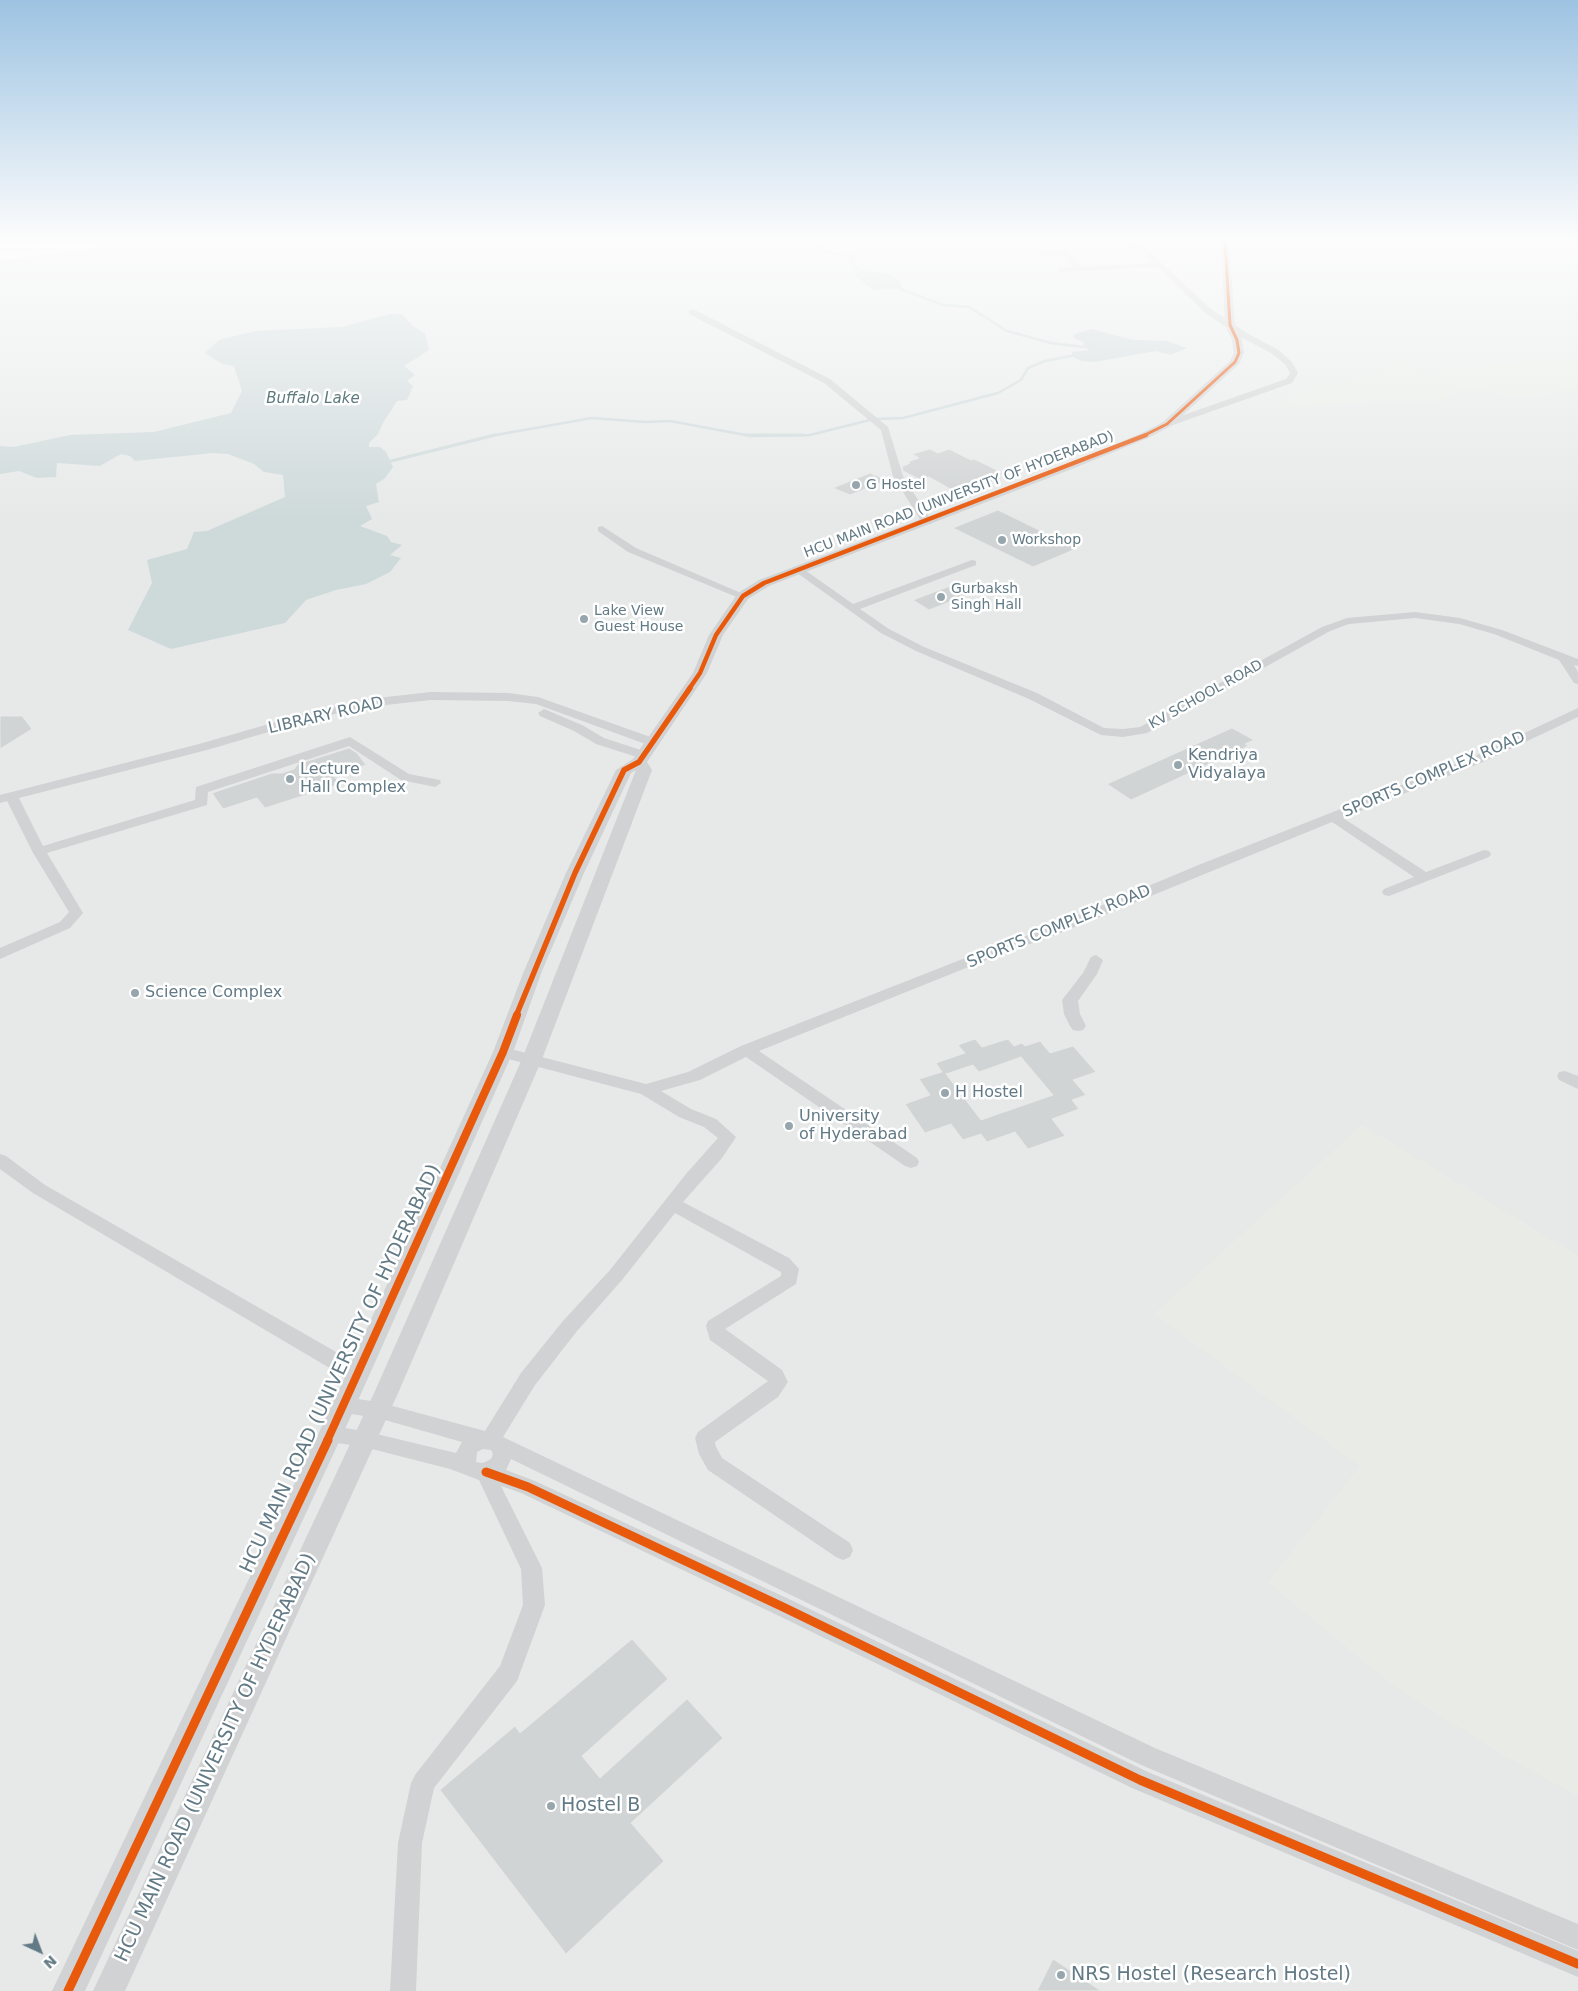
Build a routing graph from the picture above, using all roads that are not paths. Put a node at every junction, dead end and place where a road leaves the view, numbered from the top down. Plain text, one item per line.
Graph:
1 (735, 334) edge
2 (1234, 334) edge
3 (1245, 334) edge
4 (1167, 424) junction
5 (927, 522) junction
6 (602, 529) dead end
7 (972, 563) dead end
8 (798, 570) junction
9 (743, 596) junction
10 (852, 608) junction
11 (1563, 657) junction
12 (1578, 663) edge
13 (1578, 681) edge
14 (1578, 712) edge
15 (652, 742) junction
16 (641, 759) junction
17 (435, 783) dead end
18 (9, 800) edge
19 (0, 808) edge
20 (1332, 817) junction
21 (39, 851) junction
22 (1484, 854) dead end
23 (1425, 878) junction
24 (1389, 892) dead end
25 (0, 954) edge
26 (1096, 960) dead end
27 (1078, 1026) dead end
28 (747, 1050) junction
29 (503, 1052) junction
30 (532, 1059) junction
31 (646, 1090) junction
32 (0, 1160) edge
33 (911, 1162) dead end
34 (673, 1204) junction
35 (357, 1374) junction
36 (344, 1405) junction
37 (378, 1410) junction
38 (331, 1434) junction
39 (364, 1439) junction
40 (492, 1441) junction
41 (478, 1470) junction
42 (842, 1550) dead end
43 (1147, 1756) junction
44 (1140, 1780) junction
45 (1578, 1937) edge
46 (1578, 1964) edge
47 (68, 1991) edge
48 (109, 1991) edge
49 (403, 1991) edge

1 - 5 street
2 - 4 street, HCU MAIN ROAD (UNIVERSITY OF HYDERABAD)
3 - 4 street
4 - 5 street, HCU MAIN ROAD (UNIVERSITY OF HYDERABAD)
5 - 8 street, HCU MAIN ROAD (UNIVERSITY OF HYDERABAD)
6 - 9 street
7 - 10 street
8 - 9 street, HCU MAIN ROAD (UNIVERSITY OF HYDERABAD)
8 - 10 street, KV SCHOOL ROAD
9 - 15 street, HCU MAIN ROAD (UNIVERSITY OF HYDERABAD)
10 - 11 street, KV SCHOOL ROAD
11 - 12 street, KV SCHOOL ROAD
11 - 13 street
14 - 20 street, SPORTS COMPLEX ROAD
15 - 16 street, HCU MAIN ROAD (UNIVERSITY OF HYDERABAD)
15 - 18 street, LIBRARY ROAD
16 - 18 street
16 - 29 street, HCU MAIN ROAD (UNIVERSITY OF HYDERABAD)
16 - 30 street, HCU MAIN ROAD (UNIVERSITY OF HYDERABAD)
17 - 21 street
18 - 19 street
18 - 21 street
20 - 23 street
20 - 28 street, SPORTS COMPLEX ROAD
21 - 25 street
22 - 23 street
23 - 24 street
26 - 27 street
28 - 31 street, SPORTS COMPLEX ROAD
28 - 33 street
29 - 30 street
29 - 35 street, HCU MAIN ROAD (UNIVERSITY OF HYDERABAD)
30 - 31 street
30 - 37 street, HCU MAIN ROAD (UNIVERSITY OF HYDERABAD)
31 - 34 street
32 - 35 street
34 - 40 street
34 - 42 street
35 - 36 street, HCU MAIN ROAD (UNIVERSITY OF HYDERABAD)
36 - 37 street
36 - 38 street, HCU MAIN ROAD (UNIVERSITY OF HYDERABAD)
37 - 39 street, HCU MAIN ROAD (UNIVERSITY OF HYDERABAD)
37 - 40 street
38 - 39 street
38 - 47 street, HCU MAIN ROAD (UNIVERSITY OF HYDERABAD)
39 - 41 street
39 - 48 street, HCU MAIN ROAD (UNIVERSITY OF HYDERABAD)
40 - 41 street
40 - 41 street
40 - 43 street
41 - 44 street
41 - 49 street
43 - 44 street
43 - 45 street
44 - 46 street

